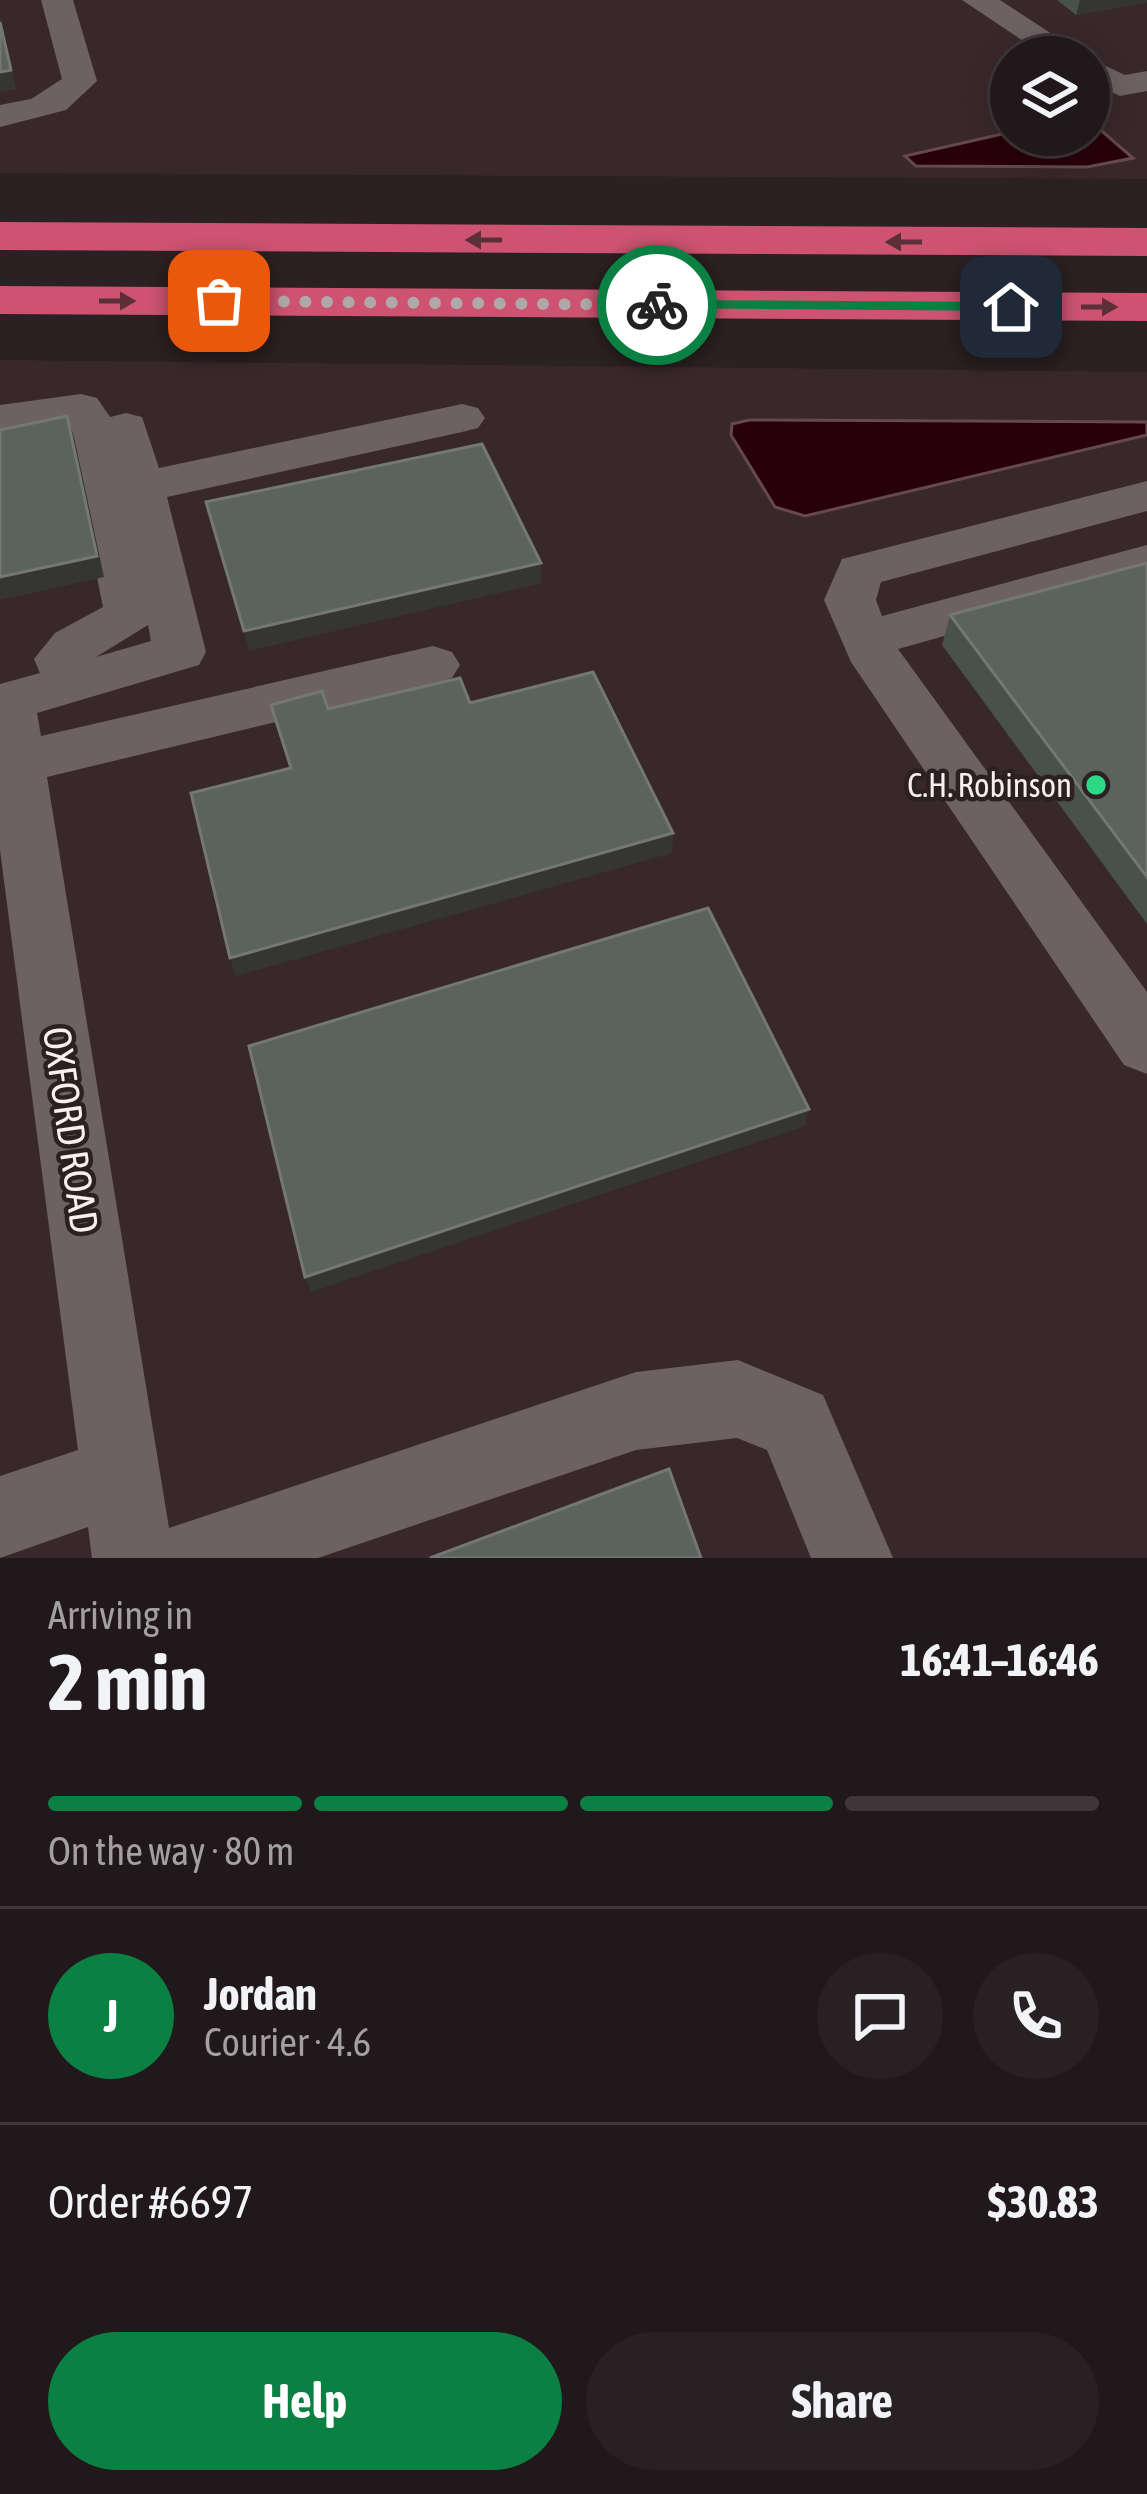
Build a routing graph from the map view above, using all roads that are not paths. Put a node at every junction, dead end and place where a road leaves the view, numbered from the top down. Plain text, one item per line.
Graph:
1 (57, 0) edge
2 (978, 0) edge
3 (1036, 36) edge
4 (1128, 50) dead end
5 (1110, 53) edge
6 (1110, 80) edge
7 (1147, 80) edge
8 (0, 116) edge
9 (0, 236) edge
10 (1147, 242) edge
11 (0, 300) edge
12 (1147, 307) edge
13 (462, 418) dead end
14 (0, 419) edge
15 (126, 427) dead end
16 (141, 488) junction
17 (1147, 496) edge
18 (1147, 562) edge
19 (866, 639) junction
20 (433, 664) dead end
21 (70, 684) junction
22 (4, 703) edge
23 (17, 764) junction
24 (19, 915) edge
25 (1147, 1046) edge
26 (121, 1475) junction
27 (0, 1516) edge
28 (133, 1558) edge
29 (197, 1558) edge
30 (852, 1558) edge

1 - 8 street
2 - 3 street
4 - 5 street
6 - 7 street
10 -> 9 highway
11 -> 12 highway
13 - 16 street
14 - 21 street
15 - 16 street
16 - 21 street
17 - 19 street
18 - 19 street
19 - 25 street
20 - 23 street
21 - 22 street
22 - 23 street, OXFORD ROAD
23 - 24 street, OXFORD ROAD
24 - 26 street, OXFORD ROAD
26 - 27 street
26 - 28 street, OXFORD ROAD
29 - 30 street

